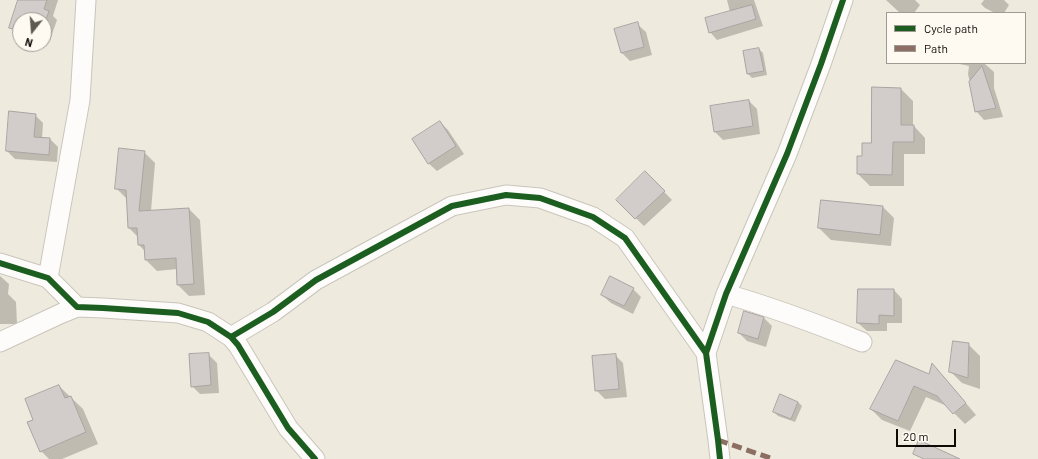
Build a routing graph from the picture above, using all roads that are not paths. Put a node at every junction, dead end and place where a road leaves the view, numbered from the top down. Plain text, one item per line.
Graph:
1 (86, 0) edge
2 (843, 0) edge
3 (0, 263) edge
4 (48, 278) junction
5 (726, 294) junction
6 (77, 308) junction
7 (231, 336) junction
8 (0, 342) edge
9 (862, 342) dead end
10 (706, 353) junction
11 (315, 459) edge
12 (720, 459) edge

1 - 4 street
2 - 5 street
3 - 4 street
4 - 6 street
5 - 9 street
5 - 10 street
6 - 7 street
6 - 8 street
7 - 10 street
7 - 11 street
10 - 12 street

